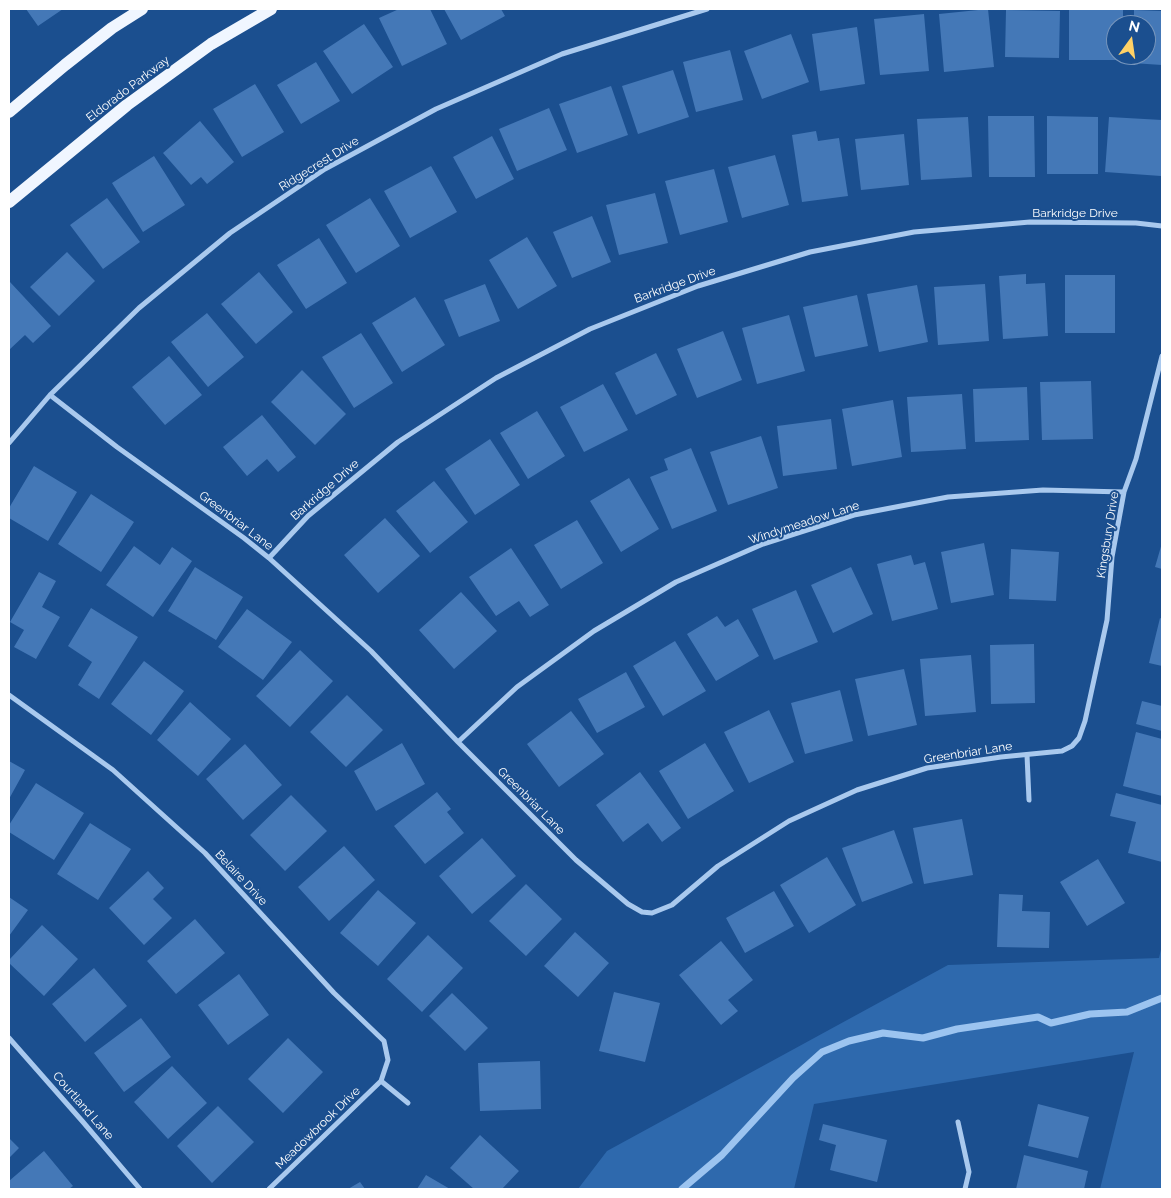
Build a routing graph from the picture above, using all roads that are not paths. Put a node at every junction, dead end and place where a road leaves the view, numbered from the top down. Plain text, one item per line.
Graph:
1 (142, 9) edge
2 (271, 9) edge
3 (707, 9) edge
4 (9, 112) edge
5 (9, 202) edge
6 (1162, 226) edge
7 (1162, 356) edge
8 (50, 395) junction
9 (9, 443) edge
10 (1124, 492) junction
11 (269, 558) junction
12 (9, 696) edge
13 (458, 742) junction
14 (1072, 746) joint
15 (1028, 755) junction
16 (1029, 800) dead end
17 (9, 1038) edge
18 (381, 1081) junction
19 (408, 1103) dead end
20 (958, 1122) dead end
21 (140, 1189) edge
22 (269, 1189) edge
23 (965, 1189) edge

1 - 4 main road
2 - 5 main road, Eldorado Parkway
3 - 8 street, Ridgecrest Drive
6 - 11 street, Barkridge Drive
7 - 10 street, Kingsbury Drive
8 - 9 street, Ridgecrest Drive
8 - 11 street, Greenbriar Lane
10 - 13 street, Windymeadow Lane
10 - 14 street, Kingsbury Drive
11 - 13 street, Greenbriar Lane
12 - 18 street, Belaire Drive
13 - 15 street, Greenbriar Lane
14 - 15 street, Greenbriar Lane
15 - 16 street
17 - 21 street, Courtland Lane
18 - 19 street
18 - 22 street, Meadowbrook Drive
20 - 23 street

